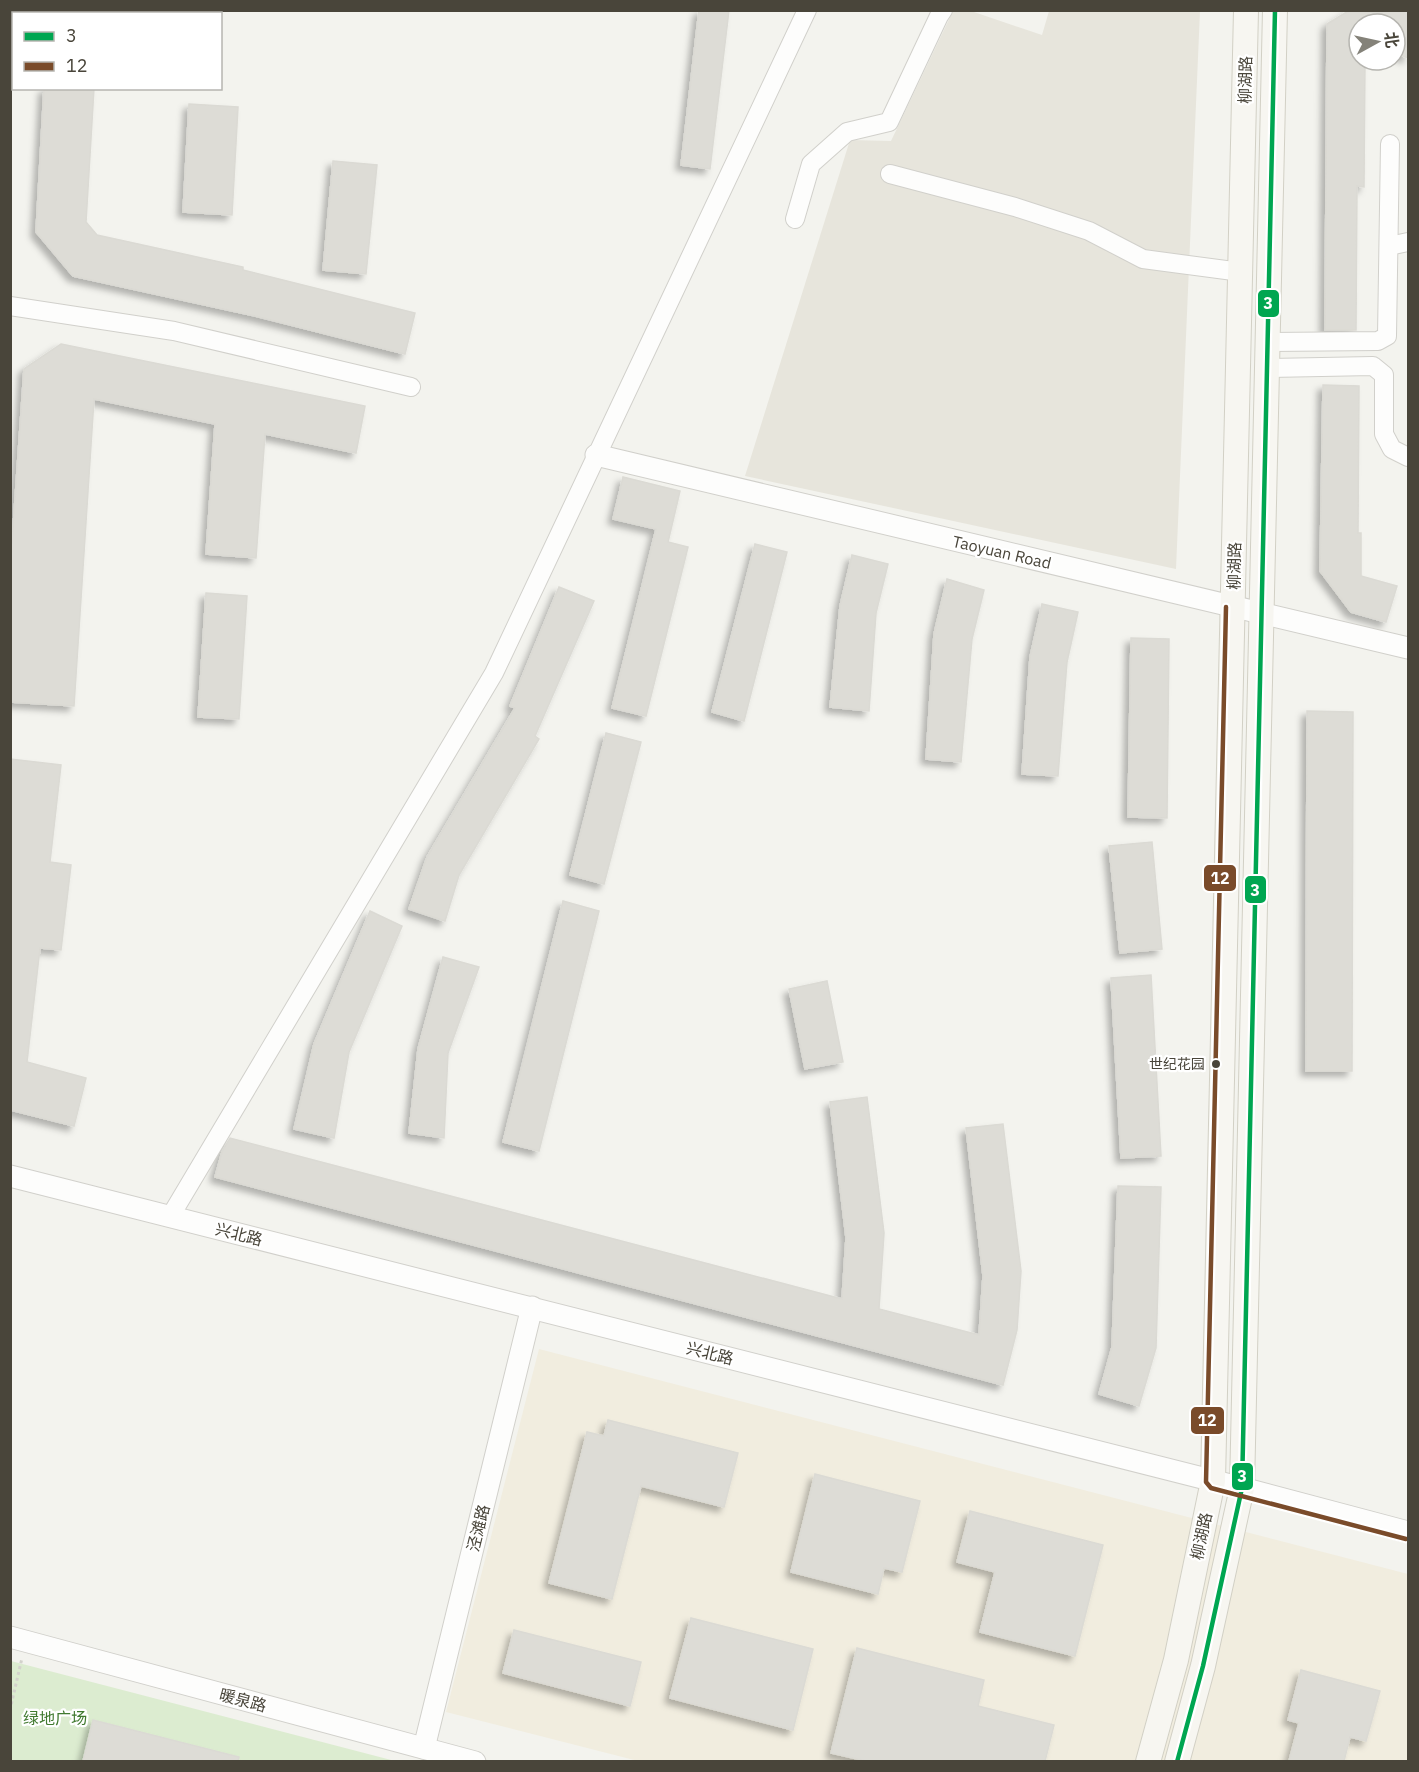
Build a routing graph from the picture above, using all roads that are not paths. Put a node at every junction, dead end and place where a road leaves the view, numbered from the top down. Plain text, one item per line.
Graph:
1 (807, 10) edge
2 (943, 10) edge
3 (1246, 10) edge
4 (1275, 10) edge
5 (1390, 144) dead end
6 (890, 174) dead end
7 (795, 219) dead end
8 (1408, 242) edge
9 (1389, 246) junction
10 (1240, 272) junction
11 (10, 306) edge
12 (1267, 342) junction
13 (1267, 368) junction
14 (411, 387) dead end
15 (596, 455) junction
16 (1408, 457) edge
17 (1233, 607) junction
18 (1262, 612) junction
19 (1408, 648) edge
20 (10, 1176) edge
21 (170, 1217) junction
22 (532, 1307) junction
23 (1213, 1481) junction
24 (1242, 1488) junction
25 (1408, 1532) edge
26 (18, 1640) edge
27 (424, 1748) junction
28 (475, 1761) edge
29 (1148, 1761) edge
30 (1178, 1761) edge

1 - 15 street
2 - 7 street
3 - 10 main road, 柳湖路
4 - 12 main road, 柳湖路
5 - 9 street
6 - 10 street
8 - 9 street
9 - 12 street
10 - 17 main road, 柳湖路
11 - 14 street
12 - 13 main road, 柳湖路
13 - 16 street
13 - 18 main road, 柳湖路
15 - 17 street, Taoyuan Road
15 - 21 street
17 - 18 street, Taoyuan Road
17 - 23 main road, 柳湖路
18 - 19 street, Taoyuan Road
18 - 24 main road, 柳湖路
20 - 21 street, 兴北路
21 - 22 street, 兴北路
22 - 23 street, 兴北路
22 - 27 street, 泾滩路
23 - 24 street, 兴北路
23 - 29 main road, 柳湖路
24 - 25 street, 兴北路
24 - 30 main road, 柳湖路
26 - 27 street, 暖泉路
27 - 28 street, 暖泉路

